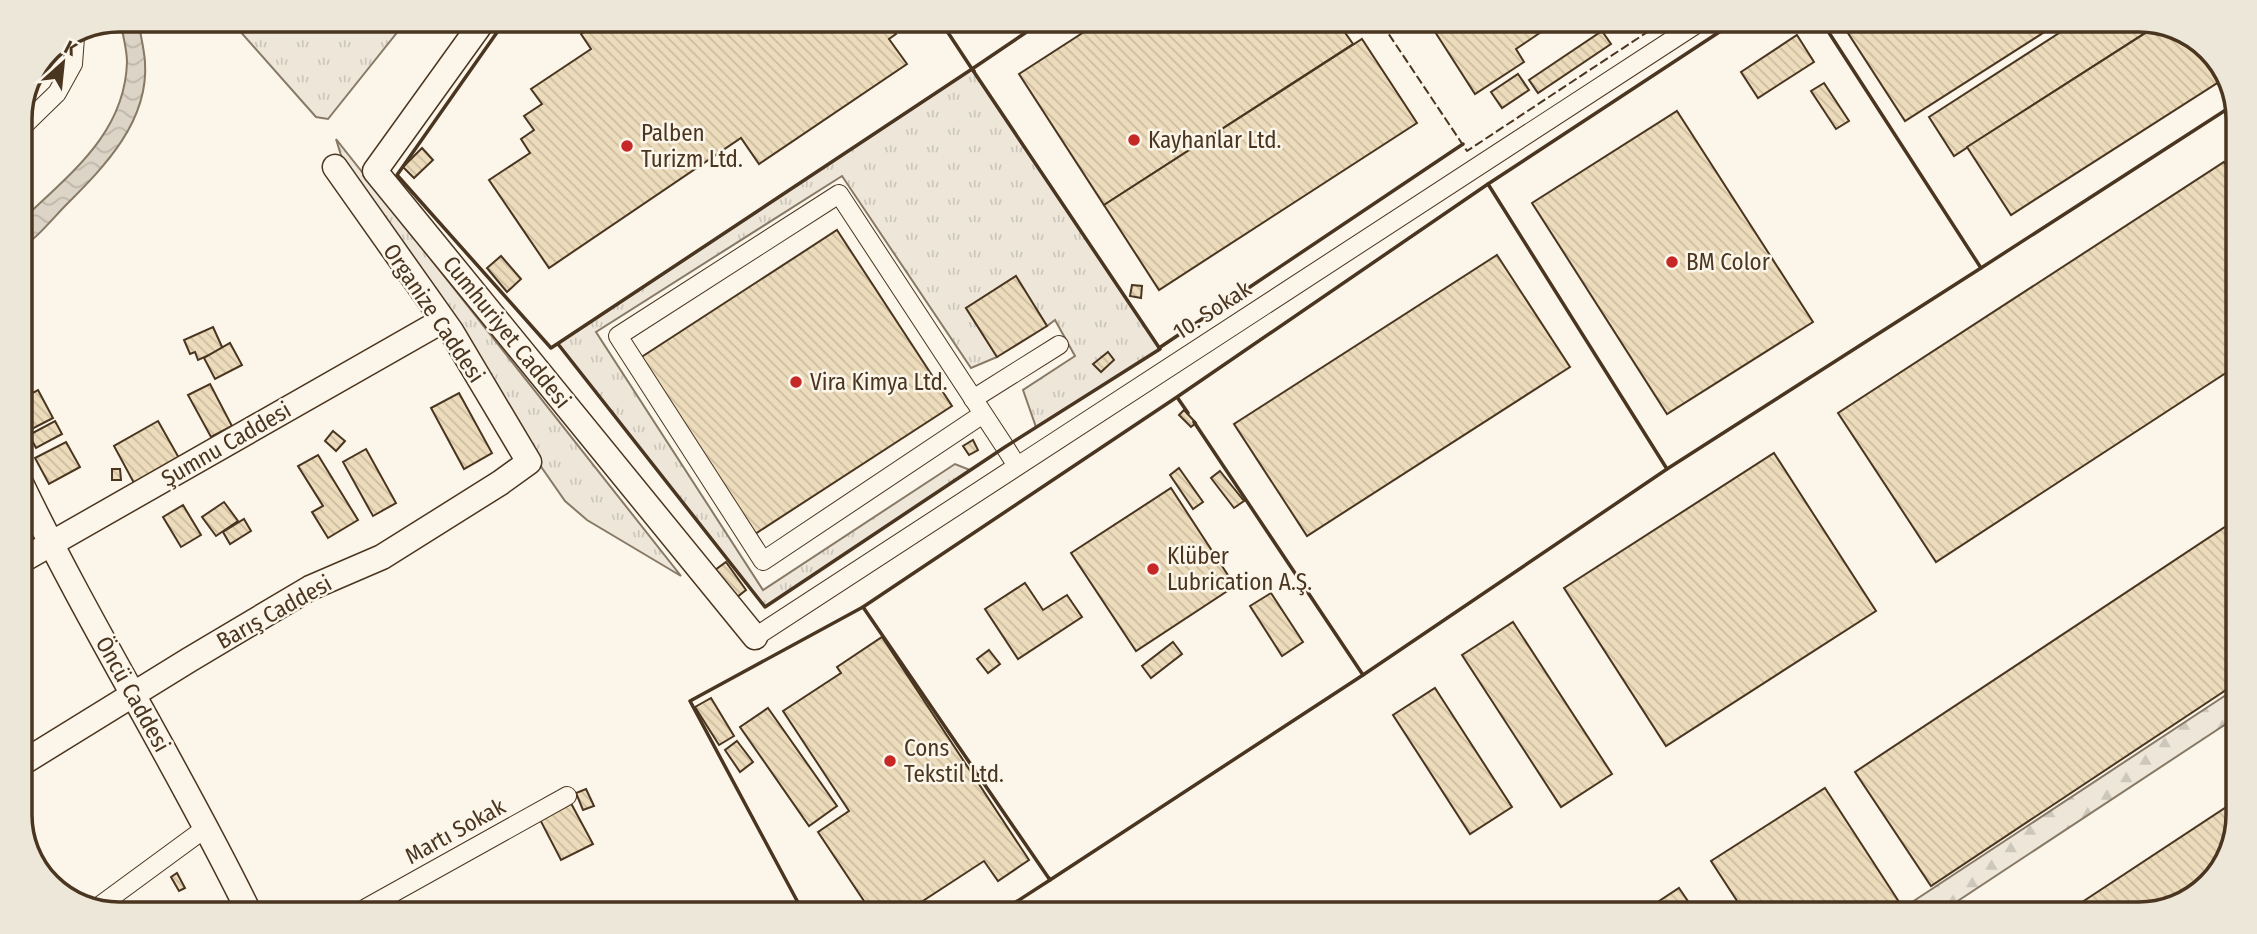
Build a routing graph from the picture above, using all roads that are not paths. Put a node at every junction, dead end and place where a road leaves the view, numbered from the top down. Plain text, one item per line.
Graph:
1 (475, 32) edge
2 (1684, 32) edge
3 (75, 43) edge
4 (32, 117) edge
5 (335, 167) dead end
6 (433, 326) dead end
7 (1059, 345) dead end
8 (978, 406) junction
9 (529, 462) joint
10 (1017, 466) junction
11 (32, 506) edge
12 (51, 545) junction
13 (32, 555) edge
14 (755, 637) joint
15 (134, 695) junction
16 (32, 757) edge
17 (567, 796) dead end
18 (207, 827) junction
19 (106, 901) edge
20 (244, 902) edge
21 (377, 902) edge

1 - 14 street, Cumhuriyet Caddesi
2 - 10 street, 10. Sokak
3 - 4 street
5 - 9 street, Organize Caddesi
6 - 12 street, Şumnu Caddesi
7 - 8 street
8 - 8 street
8 - 10 street
9 - 15 street, Barış Caddesi
10 - 14 street, 10. Sokak
11 - 12 street, Öncü Caddesi
12 - 13 street, Şumnu Caddesi
12 - 15 street, Öncü Caddesi
15 - 16 street, Barış Caddesi
15 - 18 street, Öncü Caddesi
17 - 21 street, Martı Sokak
18 - 19 street
18 - 20 street, Öncü Caddesi

